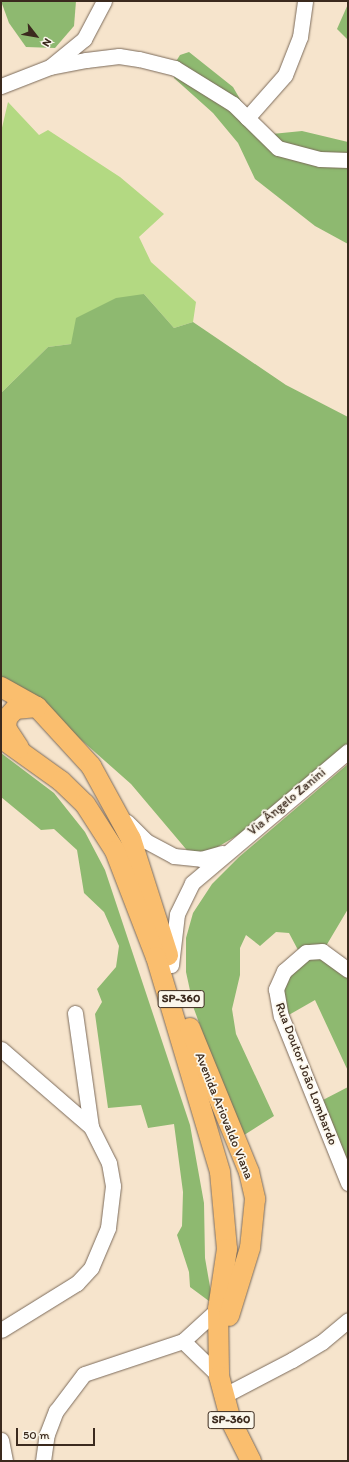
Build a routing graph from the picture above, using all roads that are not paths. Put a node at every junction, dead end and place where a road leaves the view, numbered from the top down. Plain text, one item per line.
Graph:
1 (104, 1) edge
2 (305, 1) edge
3 (50, 67) junction
4 (1, 86) edge
5 (247, 118) junction
6 (348, 160) edge
7 (1, 687) edge
8 (37, 707) junction
9 (1, 738) edge
10 (348, 751) edge
11 (23, 752) junction
12 (115, 804) junction
13 (225, 852) junction
14 (171, 965) junction
15 (348, 970) edge
16 (75, 1013) dead end
17 (1, 1049) edge
18 (91, 1127) junction
19 (348, 1183) edge
20 (224, 1198) junction
21 (255, 1206) junction
22 (218, 1310) junction
23 (348, 1320) edge
24 (1, 1330) edge
25 (183, 1341) junction
26 (220, 1353) junction
27 (219, 1376) junction
28 (224, 1396) junction
29 (1, 1440) edge
30 (5, 1461) edge
31 (43, 1461) edge
32 (251, 1461) edge

1 - 3 street
2 - 5 street
3 - 4 street
3 - 5 street
5 - 6 street
7 - 8 main road, Avenida Ariovaldo Viana / SP-360
8 - 11 main road, SP-360
8 - 12 main road, Avenida Ariovaldo Viana / SP-360
9 - 11 main road, Avenida Ariovaldo Viana / SP-360
10 - 13 street, Via Ângelo Zanini
11 - 20 main road, Avenida Ariovaldo Viana / SP-360
12 - 13 street, Via Ângelo Zanini
12 - 14 main road, Avenida Ariovaldo Viana / SP-360
13 - 14 street, Via Ângelo Zanini
14 - 21 main road, Avenida Ariovaldo Viana / SP-360
15 - 19 street, Rua Doutor João Lombardo
16 - 18 street
17 - 18 street
18 - 24 street
20 - 21 main road
20 - 22 main road, Avenida Ariovaldo Viana / SP-360
21 - 26 main road, Avenida Ariovaldo Viana / SP-360
22 - 25 street
22 - 26 main road, Avenida Ariovaldo Viana / SP-360
23 - 28 street
25 - 27 street
25 - 31 street
26 - 27 main road, SP-360
27 - 28 main road, SP-360
28 - 32 main road, SP-360
29 - 30 street

